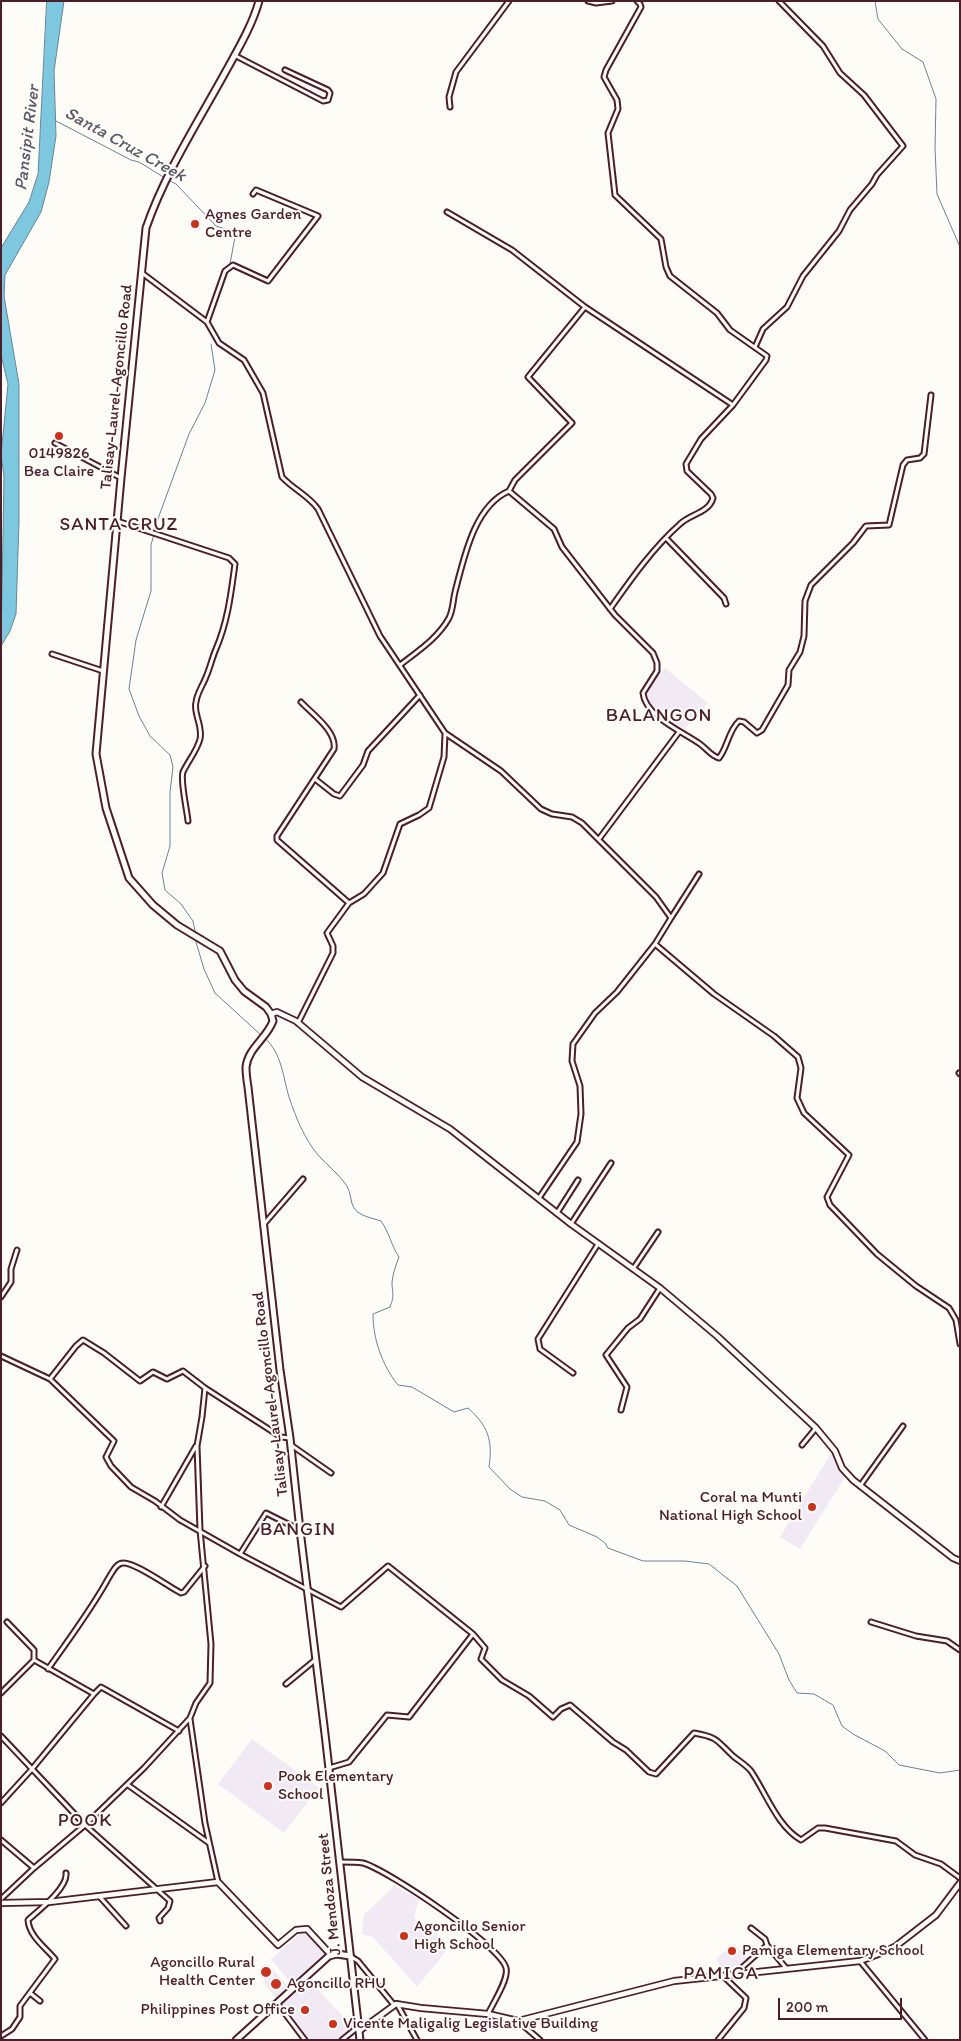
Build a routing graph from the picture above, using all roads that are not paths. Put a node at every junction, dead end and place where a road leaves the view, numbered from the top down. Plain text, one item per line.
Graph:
1 (259, 1) edge
2 (509, 1) edge
3 (588, 1) edge
4 (612, 1) edge
5 (637, 1) edge
6 (779, 1) edge
7 (234, 55) junction
8 (285, 70) dead end
9 (450, 107) dead end
10 (253, 194) dead end
11 (447, 212) dead end
12 (141, 273) junction
13 (585, 307) junction
14 (207, 322) junction
15 (755, 347) junction
16 (931, 395) dead end
17 (733, 405) junction
18 (55, 443) dead end
19 (121, 478) junction
20 (509, 491) junction
21 (117, 521) junction
22 (666, 538) junction
23 (726, 604) dead end
24 (610, 608) junction
25 (52, 654) dead end
26 (400, 665) junction
27 (103, 671) junction
28 (420, 695) junction
29 (301, 702) dead end
30 (679, 732) junction
31 (445, 733) junction
32 (315, 779) junction
33 (188, 821) dead end
34 (599, 838) junction
35 (699, 874) dead end
36 (348, 903) junction
37 (671, 918) junction
38 (655, 944) junction
39 (271, 1014) junction
40 (298, 1023) junction
41 (611, 1163) dead end
42 (303, 1179) dead end
43 (578, 1180) dead end
44 (539, 1198) junction
45 (557, 1213) junction
46 (264, 1224) junction
47 (571, 1224) junction
48 (658, 1232) dead end
49 (598, 1244) junction
50 (17, 1250) dead end
51 (632, 1270) junction
52 (660, 1288) junction
53 (1, 1298) edge
54 (960, 1344) edge
55 (1, 1356) edge
56 (573, 1373) dead end
57 (50, 1379) junction
58 (205, 1388) junction
59 (621, 1410) dead end
60 (903, 1426) dead end
61 (816, 1428) junction
62 (290, 1438) junction
63 (291, 1445) junction
64 (802, 1445) dead end
65 (197, 1446) junction
66 (331, 1473) dead end
67 (860, 1486) junction
68 (161, 1507) junction
69 (200, 1530) junction
70 (300, 1530) junction
71 (240, 1554) junction
72 (960, 1561) edge
73 (205, 1566) junction
74 (307, 1588) junction
75 (7, 1622) dead end
76 (871, 1622) dead end
77 (473, 1634) junction
78 (960, 1650) edge
79 (34, 1660) junction
80 (315, 1660) junction
81 (48, 1669) junction
82 (286, 1684) dead end
83 (1, 1693) edge
84 (94, 1694) junction
85 (190, 1718) junction
86 (179, 1731) junction
87 (1, 1736) edge
88 (329, 1768) junction
89 (32, 1769) junction
90 (128, 1785) junction
91 (1, 1803) edge
92 (333, 1805) joint
93 (85, 1825) junction
94 (1, 1840) edge
95 (209, 1843) junction
96 (340, 1862) junction
97 (34, 1868) junction
98 (66, 1874) dead end
99 (960, 1878) edge
100 (218, 1882) junction
101 (960, 1883) edge
102 (156, 1890) junction
103 (98, 1896) junction
104 (1, 1899) edge
105 (49, 1902) junction
106 (1, 1904) edge
107 (160, 1921) dead end
108 (126, 1926) dead end
109 (751, 1928) dead end
110 (767, 1945) junction
111 (331, 1955) junction
112 (350, 1956) junction
113 (860, 1961) junction
114 (786, 1968) junction
115 (736, 1973) junction
116 (721, 1974) junction
117 (30, 1993) junction
118 (40, 2001) dead end
119 (276, 2003) junction
120 (395, 2004) junction
121 (488, 2014) junction
122 (518, 2021) junction
123 (358, 2029) junction
124 (1, 2036) edge
125 (236, 2040) edge
126 (305, 2040) edge
127 (342, 2040) edge
128 (360, 2040) edge
129 (417, 2040) edge
130 (540, 2040) edge
131 (718, 2040) edge
132 (924, 2040) edge

1 - 7 main road, Talisay-Laurel-Agoncillo Road
2 - 9 street
3 - 4 street
5 - 15 street
6 - 15 street
7 - 8 street
7 - 12 main road, Talisay-Laurel-Agoncillo Road
10 - 14 street
11 - 13 street
12 - 14 street
12 - 19 main road, Talisay-Laurel-Agoncillo Road
13 - 17 street
13 - 20 street
14 - 26 street
15 - 17 street
16 - 30 street
17 - 22 street
18 - 19 street
19 - 21 main road, Talisay-Laurel-Agoncillo Road
20 - 24 street
20 - 26 street
21 - 27 main road, Talisay-Laurel-Agoncillo Road
21 - 33 street
22 - 23 street
22 - 24 street
24 - 30 street
25 - 27 street
26 - 28 street
27 - 39 main road, Talisay-Laurel-Agoncillo Road
28 - 31 street
28 - 32 street
29 - 32 street
30 - 34 street
31 - 34 street
31 - 36 street
32 - 36 street
34 - 37 street
35 - 37 street
36 - 40 street
37 - 38 street
38 - 44 street
38 - 54 street
39 - 40 street
39 - 46 main road, Talisay-Laurel-Agoncillo Road
40 - 44 street
41 - 47 street
42 - 46 street
43 - 45 street
44 - 45 street
45 - 47 street
46 - 62 main road, Talisay-Laurel-Agoncillo Road
47 - 49 street
48 - 51 street
49 - 51 street
49 - 56 street
50 - 53 street
51 - 52 street
52 - 59 street
52 - 61 street
55 - 57 street
57 - 58 street
57 - 68 street
58 - 62 street
58 - 65 street
60 - 67 street
61 - 64 street
61 - 67 street
62 - 63 main road, Talisay-Laurel-Agoncillo Road
63 - 66 street
63 - 70 main road, Talisay-Laurel-Agoncillo Road
65 - 68 street
65 - 69 street
67 - 72 street
68 - 69 street
69 - 71 street
69 - 73 street
70 - 71 street
70 - 74 main road, Talisay-Laurel-Agoncillo Road
71 - 74 street
73 - 81 street
73 - 85 street
74 - 77 street
74 - 80 main road, Talisay-Laurel-Agoncillo Road
75 - 79 street
76 - 78 street
77 - 88 street
77 - 99 street
79 - 81 street
79 - 83 street
80 - 82 street
80 - 88 main road, Talisay-Laurel-Agoncillo Road
81 - 84 street
84 - 86 street
84 - 89 street
85 - 86 street
85 - 95 street
86 - 90 street
87 - 89 street
88 - 92 main road, Talisay-Laurel-Agoncillo Road
89 - 91 street
89 - 93 street
90 - 93 street
90 - 95 street
92 - 96 main road, J. Mendoza Street
93 - 97 street
93 - 102 street
94 - 97 street
95 - 100 street
96 - 112 main road, J. Mendoza Street
96 - 121 street
97 - 104 street
98 - 105 street
100 - 102 street
100 - 111 street
101 - 113 street
102 - 103 street
102 - 107 street
103 - 105 street
103 - 108 street
105 - 106 street
105 - 117 street
109 - 110 street
110 - 114 street
110 - 115 street
111 - 112 main road
111 - 119 main road
112 - 120 street
112 - 123 main road, J. Mendoza Street
113 - 114 street
113 - 132 street
114 - 115 street
115 - 116 street
116 - 122 street
116 - 131 street
117 - 118 street
117 - 124 street
119 - 125 main road
119 - 126 street
120 - 121 street
120 - 123 street
120 - 129 street
121 - 122 street
122 - 130 street
123 - 127 street
123 - 128 main road, J. Mendoza Street

